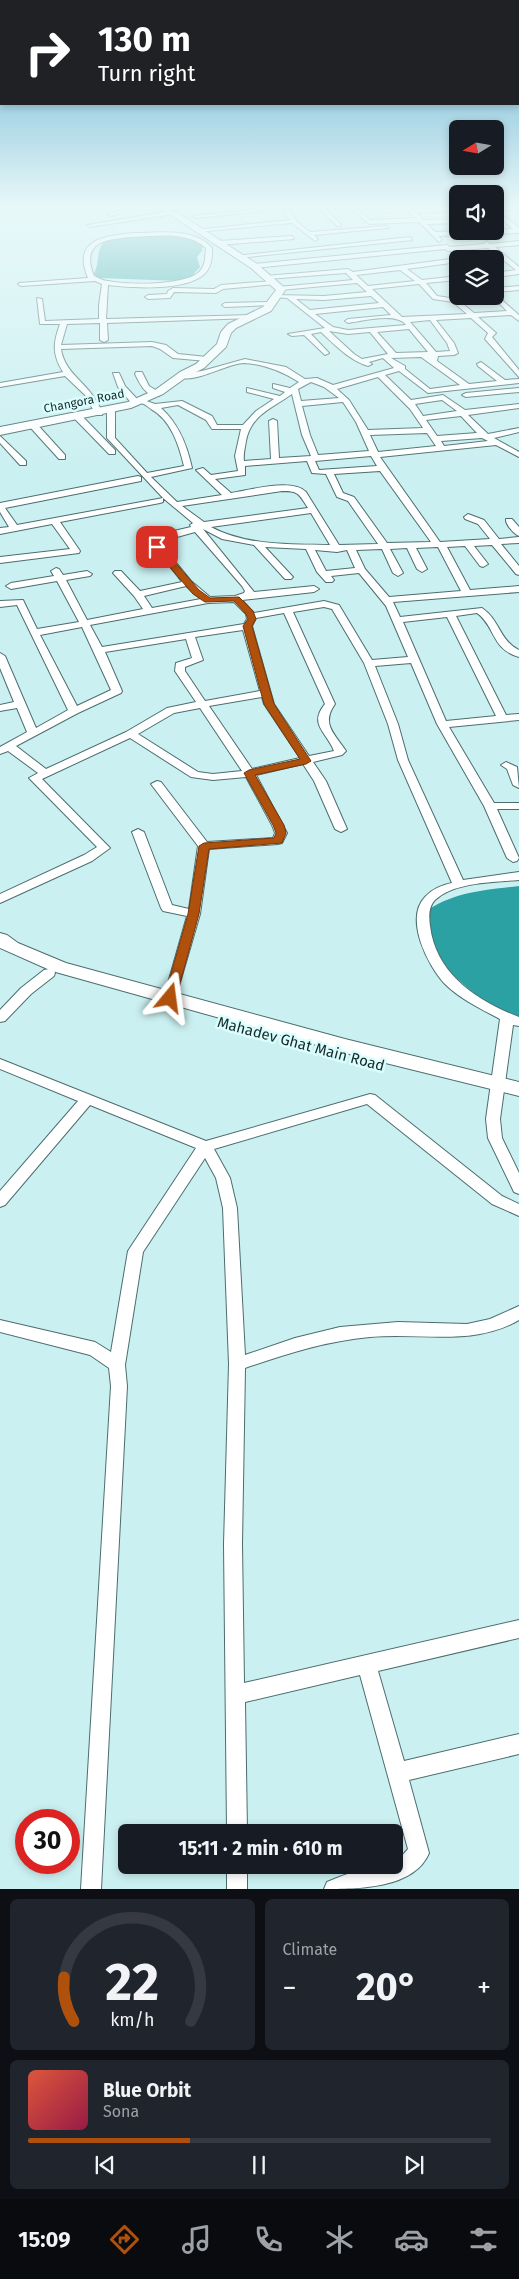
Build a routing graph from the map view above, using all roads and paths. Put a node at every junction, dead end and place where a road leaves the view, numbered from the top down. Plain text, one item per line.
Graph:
1 (102, 294) edge
2 (170, 294) edge
3 (265, 294) edge
4 (274, 294) edge
5 (281, 294) edge
6 (298, 294) edge
7 (371, 294) edge
8 (373, 294) edge
9 (432, 294) edge
10 (148, 297) joint
11 (39, 299) dead end
12 (148, 305) dead end
13 (225, 305) dead end
14 (385, 305) junction
15 (504, 305) edge
16 (310, 312) junction
17 (397, 316) junction
18 (474, 316) junction
19 (251, 317) junction
20 (517, 317) edge
21 (228, 318) junction
22 (432, 319) junction
23 (405, 320) junction
24 (348, 321) dead end
25 (62, 322) junction
26 (102, 322) junction
27 (411, 327) junction
28 (327, 329) junction
29 (372, 330) junction
30 (226, 332) junction
31 (305, 332) junction
32 (292, 334) dead end
33 (104, 340) dead end
34 (57, 347) junction
35 (325, 353) dead end
36 (384, 356) junction
37 (394, 356) junction
38 (183, 357) junction
39 (434, 358) junction
40 (207, 359) junction
41 (361, 361) junction
42 (481, 364) dead end
43 (402, 368) junction
44 (68, 372) junction
45 (382, 373) junction
46 (139, 374) dead end
47 (519, 374) edge
48 (183, 375) junction
49 (116, 376) dead end
50 (519, 380) edge
51 (304, 382) junction
52 (502, 382) junction
53 (0, 385) edge
54 (276, 386) dead end
55 (466, 386) junction
56 (332, 388) junction
57 (250, 390) dead end
58 (293, 390) junction
59 (519, 390) edge
60 (156, 394) junction
61 (442, 397) junction
62 (280, 398) junction
63 (345, 400) junction
64 (138, 402) junction
65 (409, 402) junction
66 (299, 404) junction
67 (519, 406) edge
68 (153, 407) junction
69 (111, 410) junction
70 (462, 412) junction
71 (99, 413) junction
72 (519, 414) edge
73 (77, 416) junction
74 (422, 418) junction
75 (469, 419) junction
76 (273, 421) dead end
77 (32, 424) junction
78 (245, 427) junction
79 (430, 430) junction
80 (519, 430) edge
81 (0, 431) edge
82 (365, 433) junction
83 (485, 436) junction
84 (0, 438) edge
85 (436, 439) junction
86 (495, 443) junction
87 (442, 449) junction
88 (374, 454) junction
89 (519, 455) edge
90 (62, 457) dead end
91 (313, 459) junction
92 (276, 462) junction
93 (23, 463) dead end
94 (240, 464) junction
95 (383, 468) junction
96 (200, 470) dead end
97 (328, 472) junction
98 (142, 478) junction
99 (208, 478) junction
100 (229, 496) junction
101 (160, 500) junction
102 (177, 504) junction
103 (0, 506) edge
104 (314, 510) junction
105 (468, 517) dead end
106 (54, 520) junction
107 (509, 521) dead end
108 (201, 526) junction
109 (14, 527) junction
110 (0, 531) edge
111 (519, 533) edge
112 (519, 540) edge
113 (467, 542) junction
114 (496, 542) junction
115 (257, 543) junction
116 (439, 544) junction
117 (410, 545) junction
118 (310, 548) junction
119 (350, 548) junction
120 (384, 548) junction
121 (337, 549) junction
122 (0, 560) edge
123 (483, 564) dead end
124 (422, 569) dead end
125 (360, 570) junction
126 (519, 572) edge
127 (118, 573) dead end
128 (398, 573) dead end
129 (87, 574) dead end
130 (57, 575) junction
131 (288, 577) dead end
132 (188, 583) junction
133 (11, 586) dead end
134 (519, 588) edge
135 (314, 589) dead end
136 (482, 592) junction
137 (138, 594) junction
138 (466, 594) junction
139 (248, 595) junction
140 (236, 598) junction
141 (208, 600) junction
142 (388, 600) junction
143 (0, 604) edge
144 (288, 610) junction
145 (150, 612) junction
146 (484, 612) junction
147 (450, 613) junction
148 (397, 620) junction
149 (249, 621) junction
150 (84, 625) junction
151 (34, 633) junction
152 (189, 635) junction
153 (98, 650) junction
154 (519, 654) edge
155 (1, 659) edge
156 (415, 660) junction
157 (369, 663) junction
158 (5, 682) edge
159 (266, 693) junction
160 (202, 703) junction
161 (19, 704) junction
162 (0, 708) edge
163 (74, 711) junction
164 (519, 717) edge
165 (503, 719) junction
166 (442, 724) junction
167 (33, 734) junction
168 (129, 735) junction
169 (5, 749) edge
170 (306, 761) junction
171 (506, 765) dead end
172 (45, 773) junction
173 (249, 773) junction
174 (157, 784) dead end
175 (519, 785) edge
176 (490, 806) junction
177 (519, 806) edge
178 (341, 829) dead end
179 (138, 832) dead end
180 (204, 846) junction
181 (513, 858) dead end
182 (519, 876) edge
183 (459, 885) junction
184 (0, 899) edge
185 (194, 914) junction
186 (0, 939) edge
187 (0, 952) edge
188 (49, 973) junction
189 (170, 998) junction
190 (0, 1018) edge
191 (513, 1020) edge
192 (0, 1064) edge
193 (519, 1088) edge
194 (496, 1089) junction
195 (87, 1099) junction
196 (519, 1100) edge
197 (205, 1146) junction
198 (519, 1188) edge
199 (0, 1201) edge
200 (519, 1210) edge
201 (519, 1312) edge
202 (0, 1326) edge
203 (237, 1364) junction
204 (117, 1365) junction
205 (519, 1629) edge
206 (367, 1666) junction
207 (235, 1695) junction
208 (519, 1744) edge
209 (397, 1773) junction
210 (236, 1824) edge
211 (237, 1874) edge
212 (91, 1889) edge
213 (237, 1889) edge
214 (334, 1889) edge

1 - 26 street
2 - 10 street
3 - 13 street
4 - 19 street, Changora Road
5 - 16 street
6 - 7 street
8 - 14 street
9 - 18 street
10 - 12 street
11 - 25 street
14 - 16 street
14 - 17 street
15 - 20 street
16 - 28 street
17 - 23 street
17 - 24 street
18 - 20 street
18 - 22 street
18 - 47 street
19 - 21 street
19 - 30 street, Changora Road
21 - 26 street
21 - 30 street
22 - 23 street
22 - 39 street
23 - 27 street
25 - 26 street
25 - 34 street
26 - 33 street
27 - 29 street
27 - 39 street
28 - 29 street
28 - 31 street
28 - 41 street
29 - 37 street
30 - 40 street, Changora Road
31 - 32 street
31 - 35 street
34 - 38 street
34 - 44 street
36 - 37 street
36 - 41 street
36 - 43 street
37 - 39 street
38 - 40 street
38 - 48 street
39 - 55 street
40 - 48 street, Changora Road
41 - 45 street
42 - 52 street
43 - 45 street
43 - 55 street
44 - 53 street
44 - 71 street
45 - 56 street
45 - 65 street
46 - 60 street
48 - 51 street
48 - 60 street, Changora Road
49 - 64 street
50 - 52 street
51 - 56 street
51 - 58 street
52 - 55 street
54 - 58 street
56 - 63 street
57 - 62 street
58 - 62 street
58 - 66 street
59 - 61 street
60 - 64 street, Changora Road
61 - 65 street
61 - 70 street
62 - 78 street
63 - 66 street
63 - 82 street
64 - 68 street
64 - 69 street, Changora Road
65 - 74 street
66 - 91 street
67 - 70 street
68 - 78 street
68 - 98 street
69 - 71 street, Changora Road
69 - 98 street
70 - 74 street
70 - 75 street
71 - 73 street, Changora Road
72 - 75 street
73 - 77 street, Changora Road
73 - 98 street
74 - 79 street
75 - 83 street
76 - 92 street
77 - 81 street, Changora Road
77 - 90 street
78 - 94 street
79 - 82 street
79 - 85 street
80 - 83 street
82 - 88 street
83 - 85 street
83 - 86 street
84 - 93 street
85 - 87 street
86 - 87 street
86 - 89 street
87 - 88 street
88 - 91 street
88 - 95 street
91 - 92 street
91 - 97 street
92 - 94 street
94 - 99 street
95 - 97 street
95 - 116 street
96 - 99 street
97 - 120 street
98 - 101 street
98 - 102 street
98 - 103 street
99 - 100 street
100 - 102 street
100 - 104 street
101 - 106 street
101 - 108 street
102 - 108 street
103 - 109 street
104 - 108 street
104 - 121 street
105 - 114 street
106 - 109 street
106 - 122 street
107 - 111 street
108 - 115 street
108 - 132 street
108 - 139 street
109 - 110 street
112 - 114 street
113 - 114 street
113 - 116 street
113 - 123 street
114 - 126 street
115 - 118 street
115 - 131 street
116 - 117 street
116 - 138 street
117 - 120 street
117 - 124 street
118 - 121 street
118 - 125 street
119 - 120 street
119 - 121 street
119 - 125 street
120 - 128 street
125 - 142 street
127 - 137 street
129 - 130 street
130 - 133 street
130 - 150 street
132 - 137 street
132 - 141 street
134 - 136 street
135 - 139 street
136 - 138 street
136 - 146 street
137 - 145 street
138 - 142 street
139 - 140 street
140 - 141 street
140 - 149 street
141 - 145 street
142 - 148 street
143 - 151 street
144 - 149 street
144 - 157 street
144 - 170 street
145 - 150 street
146 - 147 street
146 - 154 street
147 - 148 street
147 - 165 street
148 - 156 street
149 - 152 street
149 - 159 street
150 - 151 street
150 - 153 street
151 - 163 street
152 - 153 street
152 - 160 street
153 - 163 street
155 - 158 street
156 - 157 street
156 - 166 street
157 - 183 street
158 - 161 street
159 - 160 street
159 - 170 street
160 - 168 street
160 - 173 street
161 - 162 street
161 - 167 street
163 - 167 street
164 - 165 street
165 - 166 street
166 - 176 street
167 - 169 street
168 - 172 street
168 - 173 street
169 - 172 street
170 - 173 street
170 - 178 street
171 - 175 street
172 - 184 street
173 - 180 street
174 - 180 street
176 - 177 street
176 - 181 street
179 - 185 street
180 - 185 street
182 - 183 street
183 - 191 street
185 - 189 street
186 - 189 street
187 - 188 street, Mahadev Ghat Main Road
188 - 190 street
188 - 194 street, Mahadev Ghat Main Road
189 - 194 street
191 - 194 street
192 - 195 street
193 - 194 street
194 - 196 street, Mahadev Ghat Main Road
194 - 198 street
195 - 197 street
195 - 199 street
197 - 200 street
197 - 203 street
197 - 204 street
201 - 203 street
202 - 204 street
203 - 207 street
204 - 212 street
205 - 206 street
206 - 207 street
206 - 209 street
207 - 210 street
208 - 209 street
209 - 214 street
211 - 213 street

